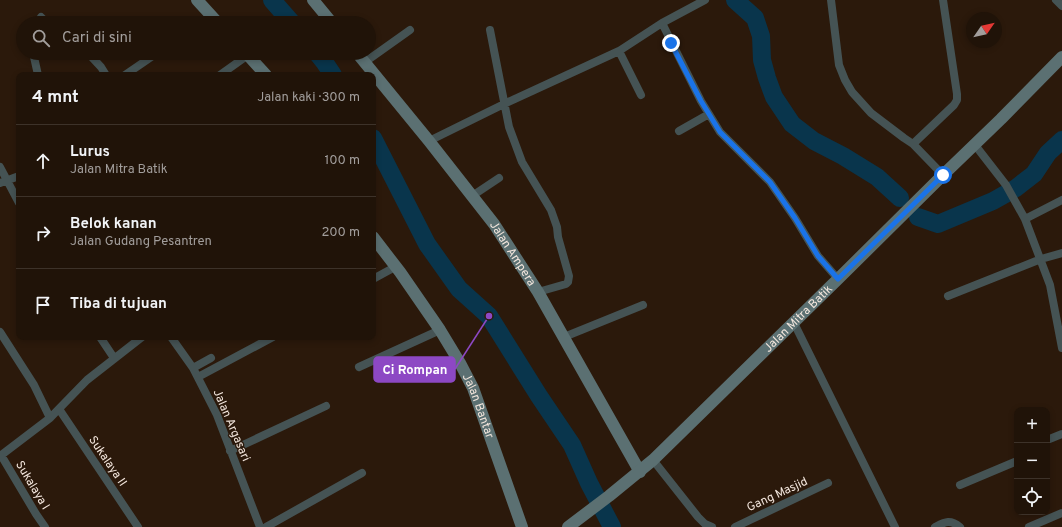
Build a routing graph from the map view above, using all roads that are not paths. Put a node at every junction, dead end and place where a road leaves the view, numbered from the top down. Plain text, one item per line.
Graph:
1 (197, 0) edge
2 (313, 0) edge
3 (704, 0) edge
4 (831, 0) edge
5 (943, 0) edge
6 (1056, 0) edge
7 (1062, 6) edge
8 (211, 16) edge
9 (326, 16) edge
10 (662, 23) junction
11 (410, 30) dead end
12 (490, 30) dead end
13 (376, 49) edge
14 (619, 51) junction
15 (1062, 57) edge
16 (35, 60) edge
17 (94, 60) edge
18 (147, 60) edge
19 (239, 60) edge
20 (252, 60) edge
21 (363, 60) edge
22 (37, 72) edge
23 (104, 72) edge
24 (129, 72) edge
25 (224, 72) edge
26 (263, 72) edge
27 (372, 72) edge
28 (376, 76) edge
29 (642, 95) dead end
30 (504, 104) junction
31 (709, 114) junction
32 (678, 131) dead end
33 (429, 141) junction
34 (913, 144) junction
35 (975, 145) junction
36 (0, 167) edge
37 (943, 175) junction
38 (16, 177) edge
39 (499, 178) dead end
40 (3, 181) edge
41 (472, 196) junction
42 (16, 199) edge
43 (1062, 200) edge
44 (1025, 219) junction
45 (376, 241) edge
46 (1062, 253) edge
47 (1041, 259) junction
48 (396, 267) junction
49 (376, 277) edge
50 (838, 279) junction
51 (538, 292) junction
52 (948, 296) dead end
53 (642, 305) dead end
54 (1059, 311) edge
55 (794, 323) junction
56 (440, 330) junction
57 (0, 332) edge
58 (564, 337) junction
59 (102, 340) edge
60 (138, 340) edge
61 (173, 340) edge
62 (267, 340) edge
63 (1062, 348) edge
64 (114, 358) junction
65 (211, 358) dead end
66 (360, 367) dead end
67 (193, 368) junction
68 (198, 377) junction
69 (326, 406) dead end
70 (59, 409) junction
71 (50, 418) junction
72 (1062, 434) edge
73 (1050, 439) edge
74 (230, 451) junction
75 (0, 456) edge
76 (653, 460) junction
77 (1014, 462) edge
78 (640, 472) junction
79 (362, 473) dead end
80 (828, 483) dead end
81 (960, 485) dead end
82 (1062, 513) edge
83 (45, 527) edge
84 (138, 527) edge
85 (260, 527) edge
86 (266, 527) edge
87 (522, 527) edge
88 (568, 527) edge
89 (712, 527) edge
90 (735, 527) edge
91 (895, 527) edge
92 (935, 527) edge
93 (960, 527) edge
94 (1029, 527) edge

1 - 8 street
2 - 9 street
3 - 10 street
4 - 34 street
5 - 34 street
6 - 7 street
10 - 14 street
10 - 31 street
11 - 13 street
12 - 30 street
14 - 29 street
14 - 30 street
15 - 35 street, Jalan Mitra Batik
16 - 22 street
17 - 23 street
18 - 24 street
19 - 25 street
20 - 26 street
21 - 27 street, Jalan Ampera
28 - 33 street, Jalan Ampera
30 - 33 street
30 - 51 street
31 - 32 street
31 - 50 street
33 - 41 street, Jalan Ampera
34 - 37 street
35 - 37 street, Jalan Mitra Batik
35 - 44 street
36 - 40 street
37 - 50 street, Jalan Mitra Batik
38 - 40 street
39 - 41 street
40 - 42 street
41 - 51 street, Jalan Ampera
43 - 44 street
44 - 47 street
45 - 48 street, Jalan Bantar
46 - 47 street
47 - 52 street
47 - 54 street
48 - 49 street
48 - 56 street, Jalan Bantar
50 - 55 street, Jalan Mitra Batik
51 - 58 street, Jalan Ampera
53 - 58 street
54 - 63 street
55 - 76 street, Jalan Mitra Batik
55 - 91 street
56 - 66 street
56 - 87 street, Jalan Bantar
57 - 71 street
58 - 78 street, Jalan Ampera
59 - 64 street
60 - 64 street
61 - 67 street, Jalan Argasari
62 - 68 street
64 - 70 street
65 - 67 street
67 - 68 street, Jalan Argasari
68 - 74 street, Jalan Argasari
69 - 74 street
70 - 71 street
70 - 84 street, Sukalaya II
71 - 75 street
72 - 73 street
74 - 85 street, Jalan Argasari
75 - 83 street, Sukalaya I
76 - 78 street, Jalan Mitra Batik
76 - 89 street
77 - 81 street
78 - 88 street, Jalan Mitra Batik
79 - 86 street
80 - 90 street, Gang Masjid
82 - 94 street
92 - 93 street

